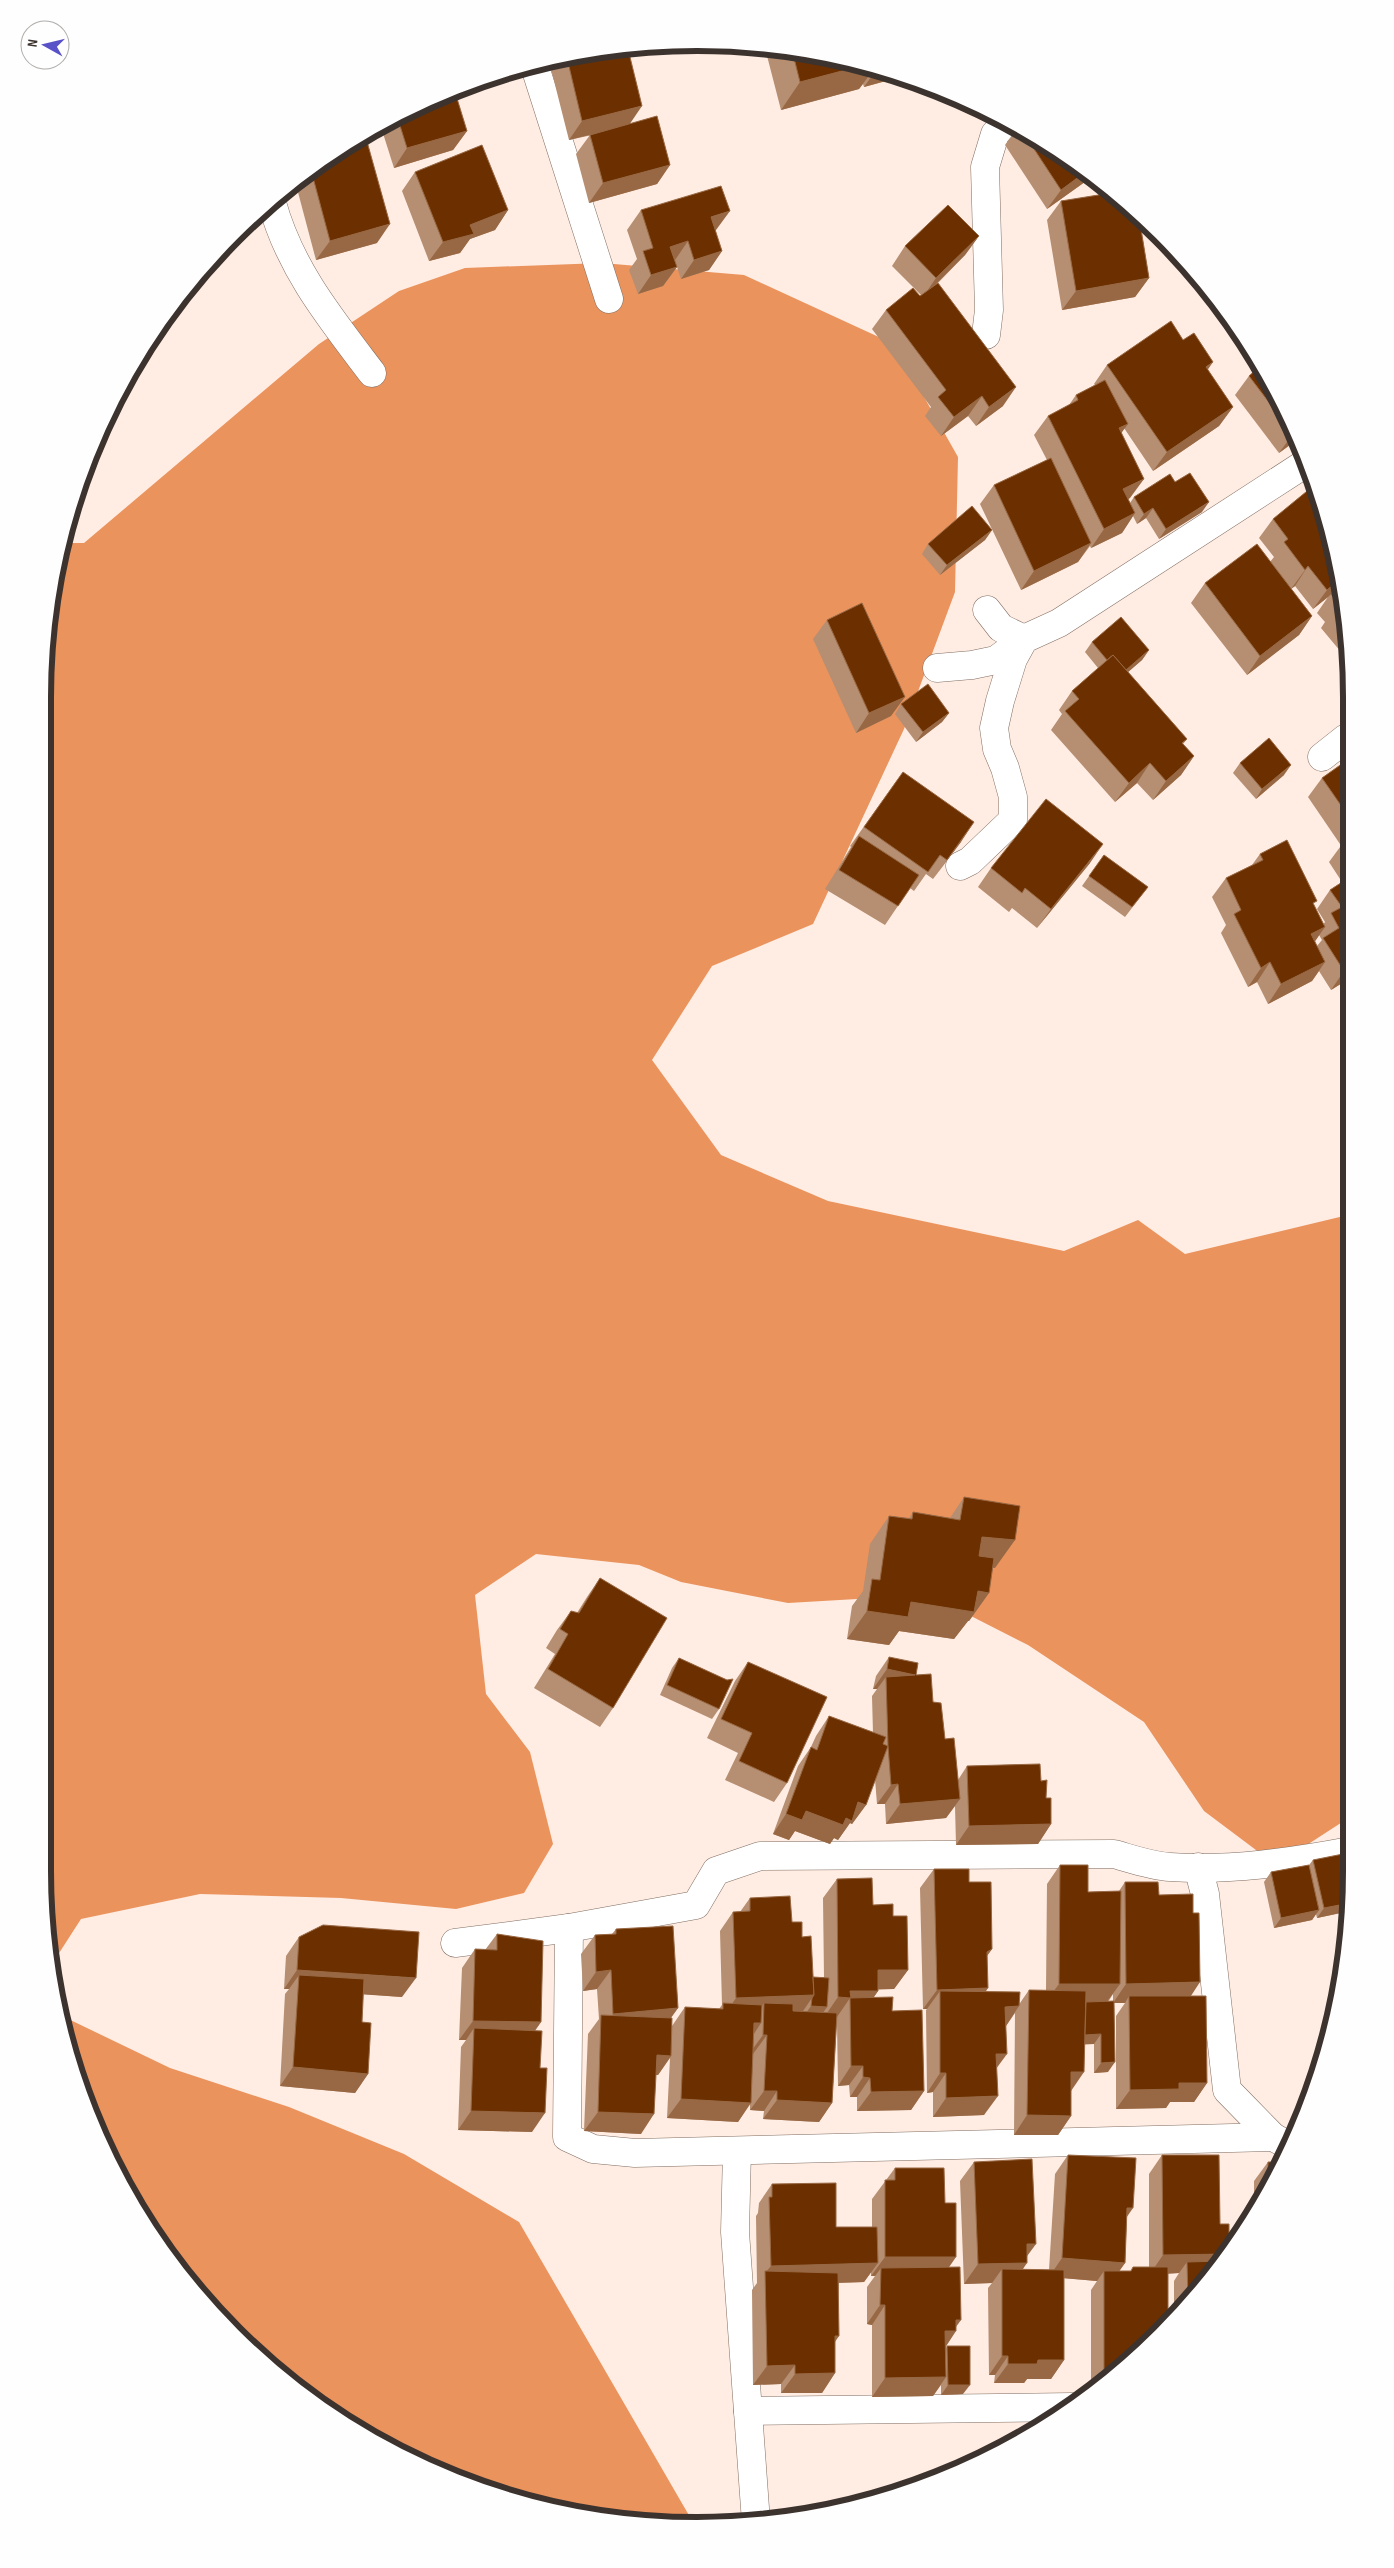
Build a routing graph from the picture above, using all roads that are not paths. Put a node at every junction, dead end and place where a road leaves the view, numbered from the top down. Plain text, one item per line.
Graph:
1 (536, 72) edge
2 (1001, 128) edge
3 (274, 209) edge
4 (609, 299) dead end
5 (986, 335) dead end
6 (372, 373) dead end
7 (1300, 467) edge
8 (987, 610) dead end
9 (1024, 638) junction
10 (936, 668) dead end
11 (1343, 740) edge
12 (1322, 757) dead end
13 (960, 866) edge
14 (1343, 1852) edge
15 (1198, 1867) junction
16 (570, 1928) junction
17 (454, 1943) dead end
18 (1280, 2140) edge
19 (737, 2151) junction
20 (1057, 2407) edge
21 (748, 2411) junction
22 (755, 2513) edge

1 - 4 street
2 - 5 street
3 - 6 street
7 - 9 street
8 - 9 street
9 - 10 street
9 - 13 street
11 - 12 street
14 - 15 street
15 - 16 street
15 - 18 street
16 - 17 street
16 - 19 street
18 - 19 street
19 - 21 street
20 - 21 street
21 - 22 street

